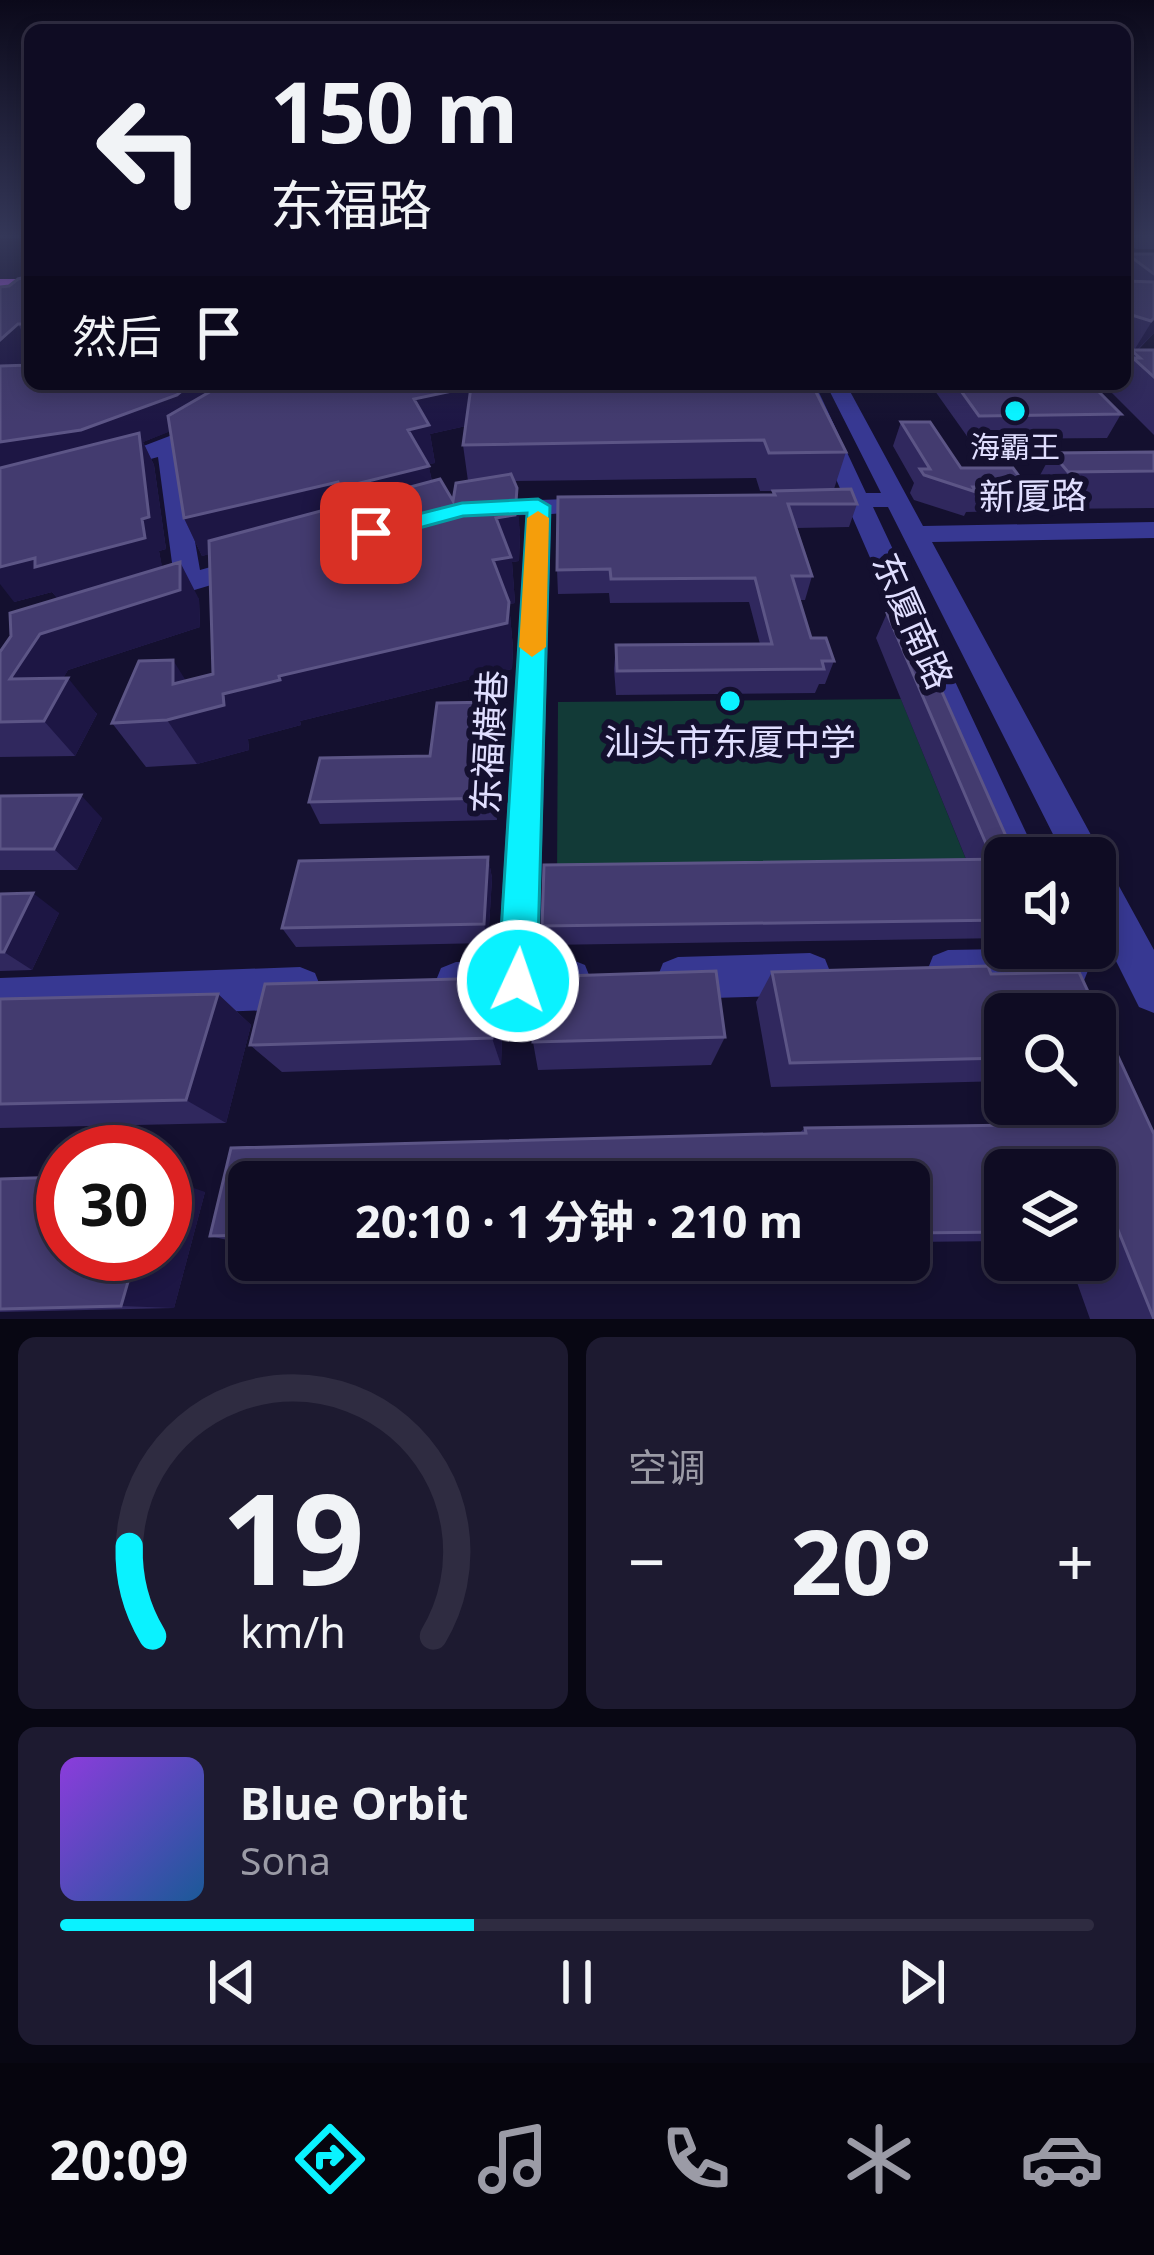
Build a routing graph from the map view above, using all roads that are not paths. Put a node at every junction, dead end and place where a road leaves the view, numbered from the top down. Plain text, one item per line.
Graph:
1 (246, 390) edge
2 (809, 390) edge
3 (839, 390) edge
4 (168, 448) junction
5 (86, 470) edge
6 (859, 500) junction
7 (897, 500) junction
8 (790, 501) edge
9 (630, 504) edge
10 (538, 506) junction
11 (462, 509) edge
12 (1154, 530) edge
13 (914, 534) junction
14 (280, 557) edge
15 (188, 581) junction
16 (125, 602) edge
17 (1010, 837) edge
18 (1073, 837) edge
19 (1116, 919) edge
20 (904, 972) edge
21 (1070, 972) edge
22 (857, 973) edge
23 (518, 981) junction
24 (423, 984) edge
25 (352, 987) edge
26 (1154, 992) edge
27 (0, 999) edge

1 - 4 street
2 - 6 street, 东厦南路
3 - 7 street
4 - 5 street
4 - 15 street
6 - 7 street
6 - 8 street
6 - 17 street, 东厦南路
7 - 13 street
9 - 10 street
10 - 11 street
10 - 23 street, 东福横巷
12 - 13 street, 新厦路
13 - 18 street
14 - 15 street
15 - 16 street
19 - 26 street
20 - 21 street
22 - 23 street
23 - 24 street
25 - 27 street

